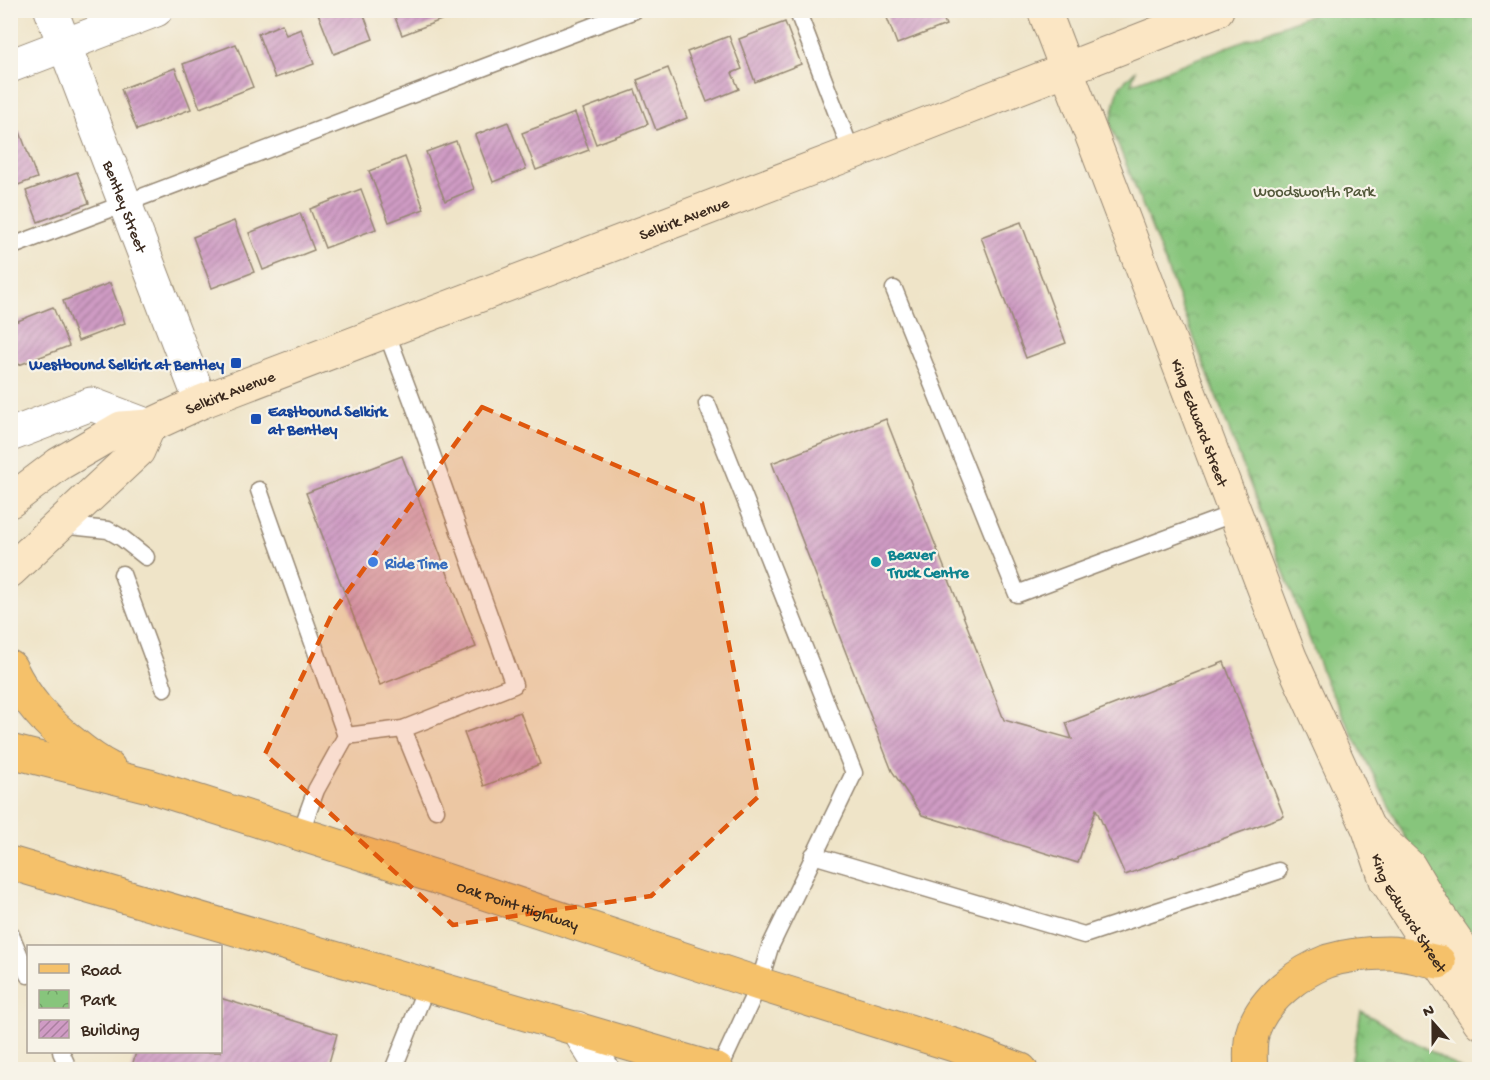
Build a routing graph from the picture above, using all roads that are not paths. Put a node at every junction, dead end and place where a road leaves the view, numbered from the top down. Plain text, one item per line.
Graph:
1 (51, 10) edge
2 (156, 10) edge
3 (635, 10) edge
4 (797, 10) edge
5 (1044, 10) edge
6 (1217, 10) edge
7 (65, 46) junction
8 (10, 66) edge
9 (1066, 69) junction
10 (852, 153) junction
11 (125, 203) junction
12 (10, 247) edge
13 (894, 289) dead end
14 (386, 331) junction
15 (201, 402) junction
16 (707, 404) dead end
17 (149, 426) junction
18 (10, 435) edge
19 (259, 490) dead end
20 (10, 501) edge
21 (1235, 513) junction
22 (59, 525) junction
23 (146, 557) dead end
24 (10, 571) edge
25 (122, 574) dead end
26 (10, 667) edge
27 (164, 688) dead end
28 (404, 729) junction
29 (346, 736) junction
30 (10, 751) edge
31 (149, 786) junction
32 (436, 810) dead end
33 (1370, 830) junction
34 (300, 834) junction
35 (813, 855) junction
36 (10, 863) edge
37 (1278, 871) dead end
38 (10, 933) edge
39 (1439, 962) junction
40 (27, 973) edge
41 (1479, 974) edge
42 (759, 984) junction
43 (427, 985) junction
44 (1479, 1022) edge
45 (577, 1028) junction
46 (61, 1053) edge
47 (69, 1070) edge
48 (393, 1070) edge
49 (603, 1070) edge
50 (718, 1070) edge
51 (1021, 1070) edge
52 (1251, 1070) edge

1 - 7 street, Bentley Street
2 - 7 street
3 - 11 lane
4 - 10 lane
5 - 9 street, King Edward Street
6 - 9 street, Selkirk Avenue
7 - 8 street
7 - 11 street, Bentley Street
9 - 10 street, Selkirk Avenue
9 - 21 street, King Edward Street
10 - 14 street, Selkirk Avenue
11 - 12 lane
11 - 15 street, Bentley Street
13 - 21 lane
14 - 15 street, Selkirk Avenue
14 - 28 lane
15 - 17 street, Selkirk Avenue
16 - 35 lane
17 - 18 street
17 - 20 street, Selkirk Avenue
17 - 22 street
19 - 29 lane
21 - 33 street, King Edward Street
22 - 23 lane
22 - 24 street
25 - 27 lane
26 - 31 main road
28 - 29 lane
28 - 32 lane
29 - 34 lane
30 - 31 main road, Oak Point Highway
31 - 34 main road, Oak Point Highway
33 - 39 street, King Edward Street
33 - 41 street, King Edward Street
34 - 42 main road, Oak Point Highway
35 - 37 lane
35 - 42 lane
36 - 43 main road
38 - 40 lane
39 - 44 street, King Edward Street
39 - 52 main road
42 - 50 lane
42 - 51 main road, Oak Point Highway
43 - 45 main road
43 - 48 lane
45 - 49 street
45 - 50 main road
46 - 47 lane

